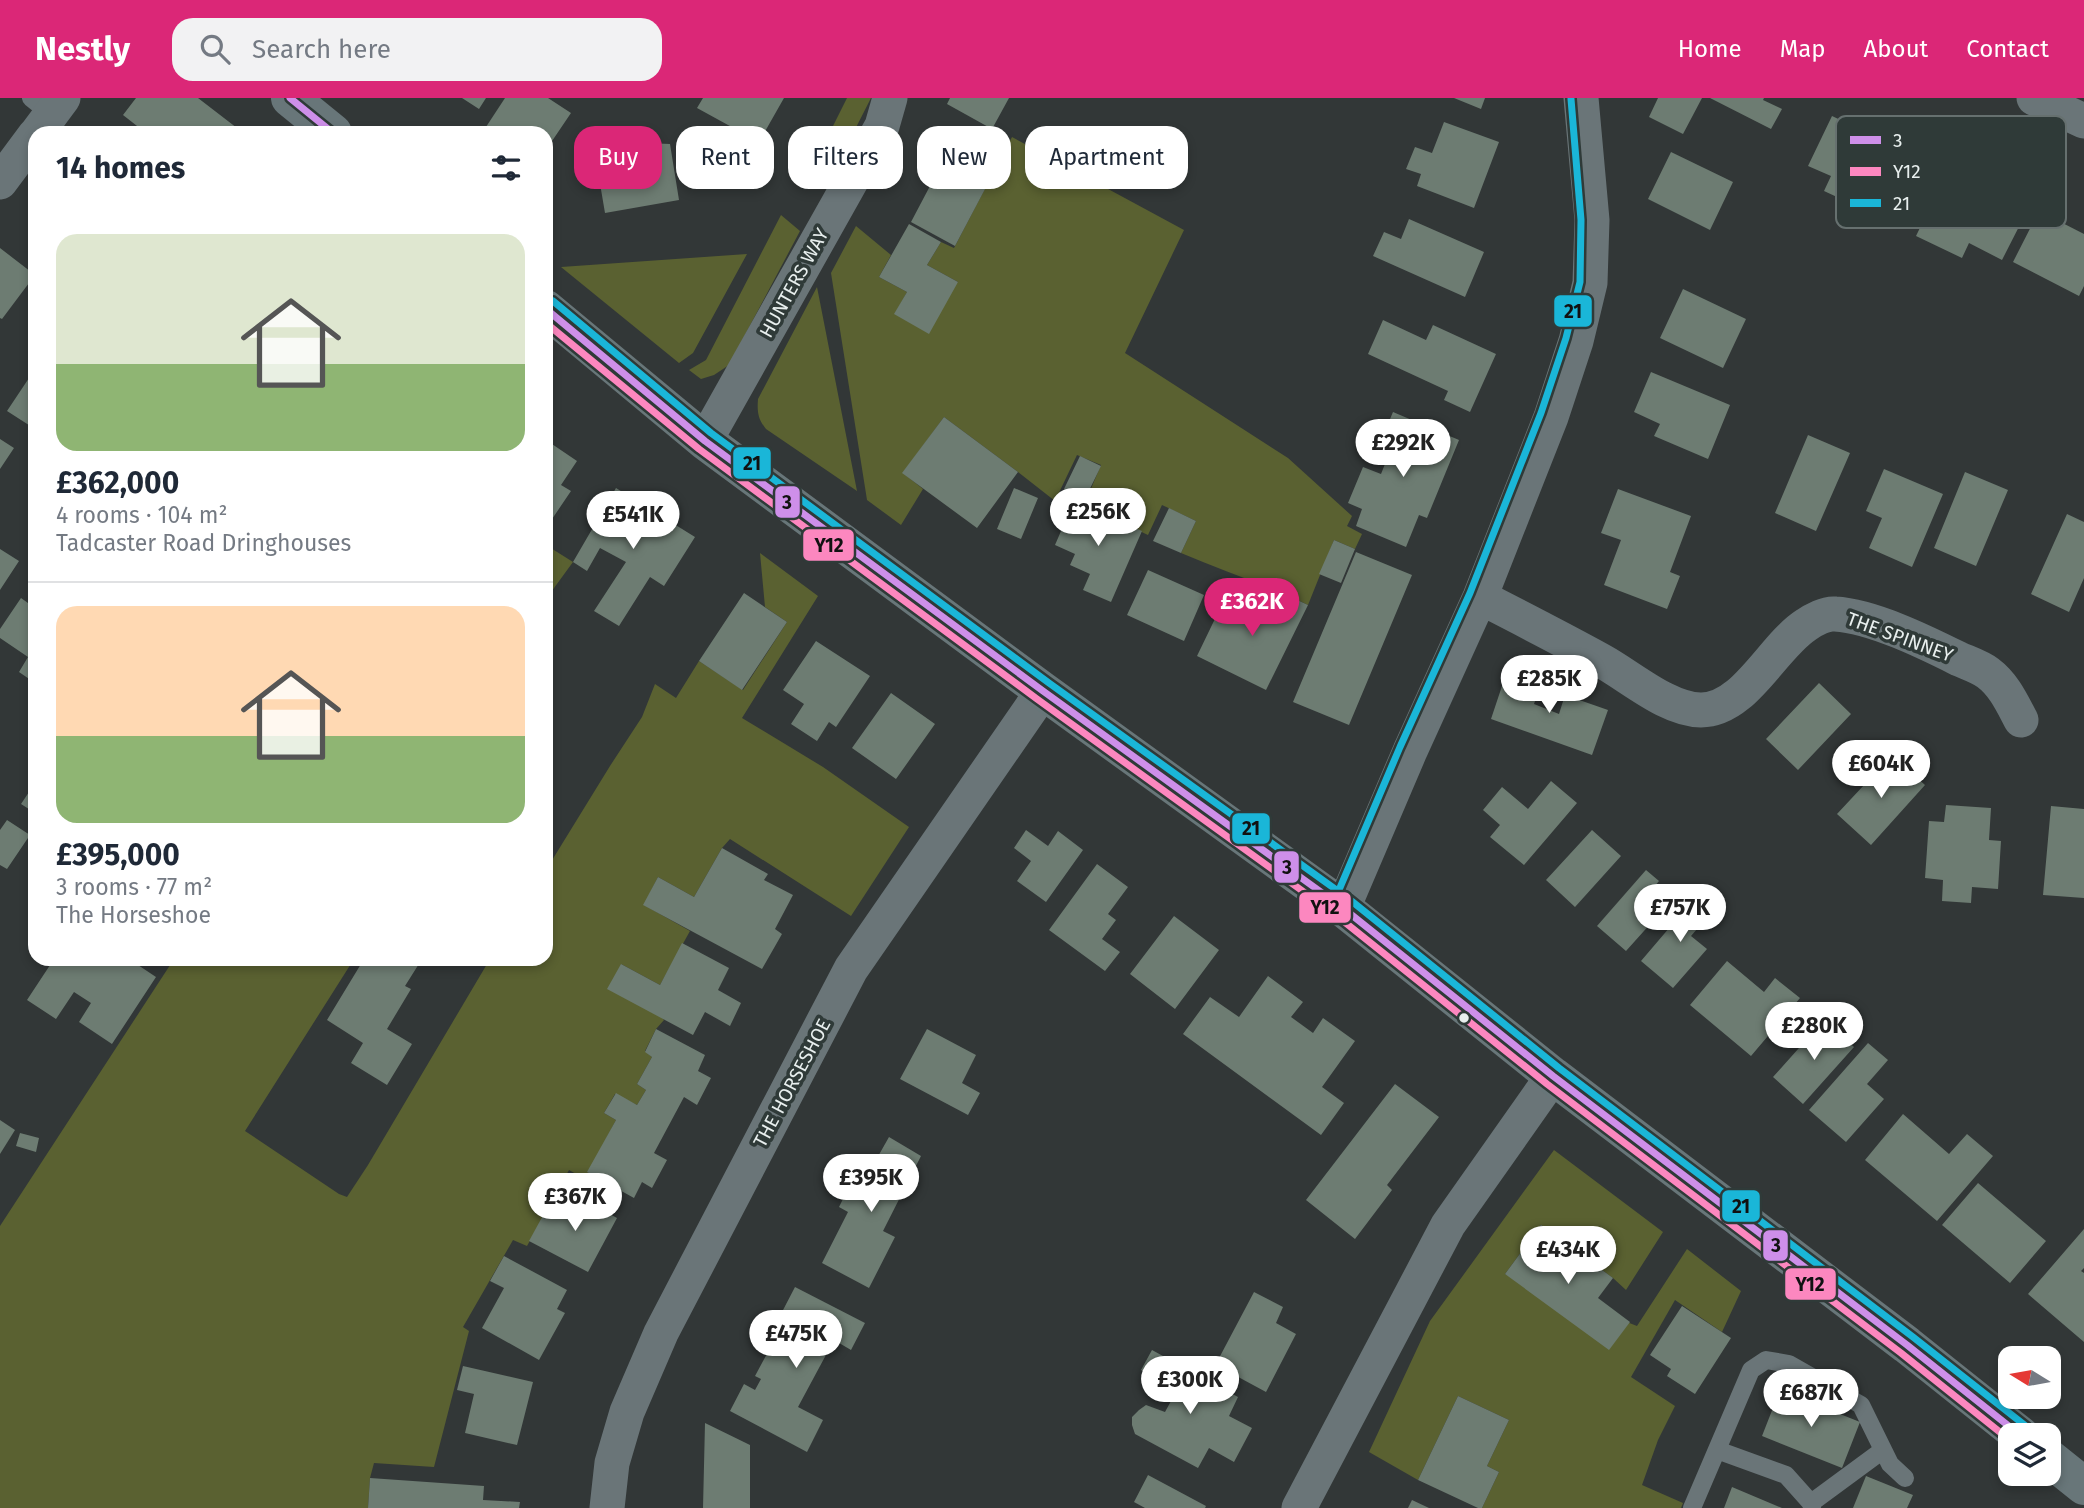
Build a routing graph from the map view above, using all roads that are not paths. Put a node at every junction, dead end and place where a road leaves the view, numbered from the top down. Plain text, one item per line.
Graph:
1 (290, 98) edge
2 (1581, 98) edge
3 (2034, 98) edge
4 (890, 107) edge
5 (2084, 121) edge
6 (324, 126) edge
7 (28, 139) edge
8 (0, 182) edge
9 (553, 315) edge
10 (705, 441) junction
11 (1480, 597) junction
12 (1043, 691) junction
13 (2021, 720) dead end
14 (1343, 908) junction
15 (1553, 1076) junction
16 (2005, 1423) edge
17 (1717, 1450) junction
18 (1883, 1450) junction
19 (2061, 1468) edge
20 (1905, 1478) dead end
21 (2084, 1486) edge
22 (1812, 1505) edge
23 (607, 1508) edge
24 (1299, 1508) edge
25 (1692, 1508) edge

1 - 6 main road
2 - 11 street
3 - 5 street
4 - 10 street, HUNTERS WAY
7 - 8 street
9 - 10 main road
10 - 12 main road
11 - 13 street, THE SPINNEY
11 - 14 street
12 - 14 main road
12 - 23 street, THE HORSESHOE
14 - 15 main road
15 - 16 main road
15 - 24 street
17 - 18 lane
17 - 22 lane
17 - 25 lane
18 - 20 lane
18 - 22 lane
19 - 21 main road

